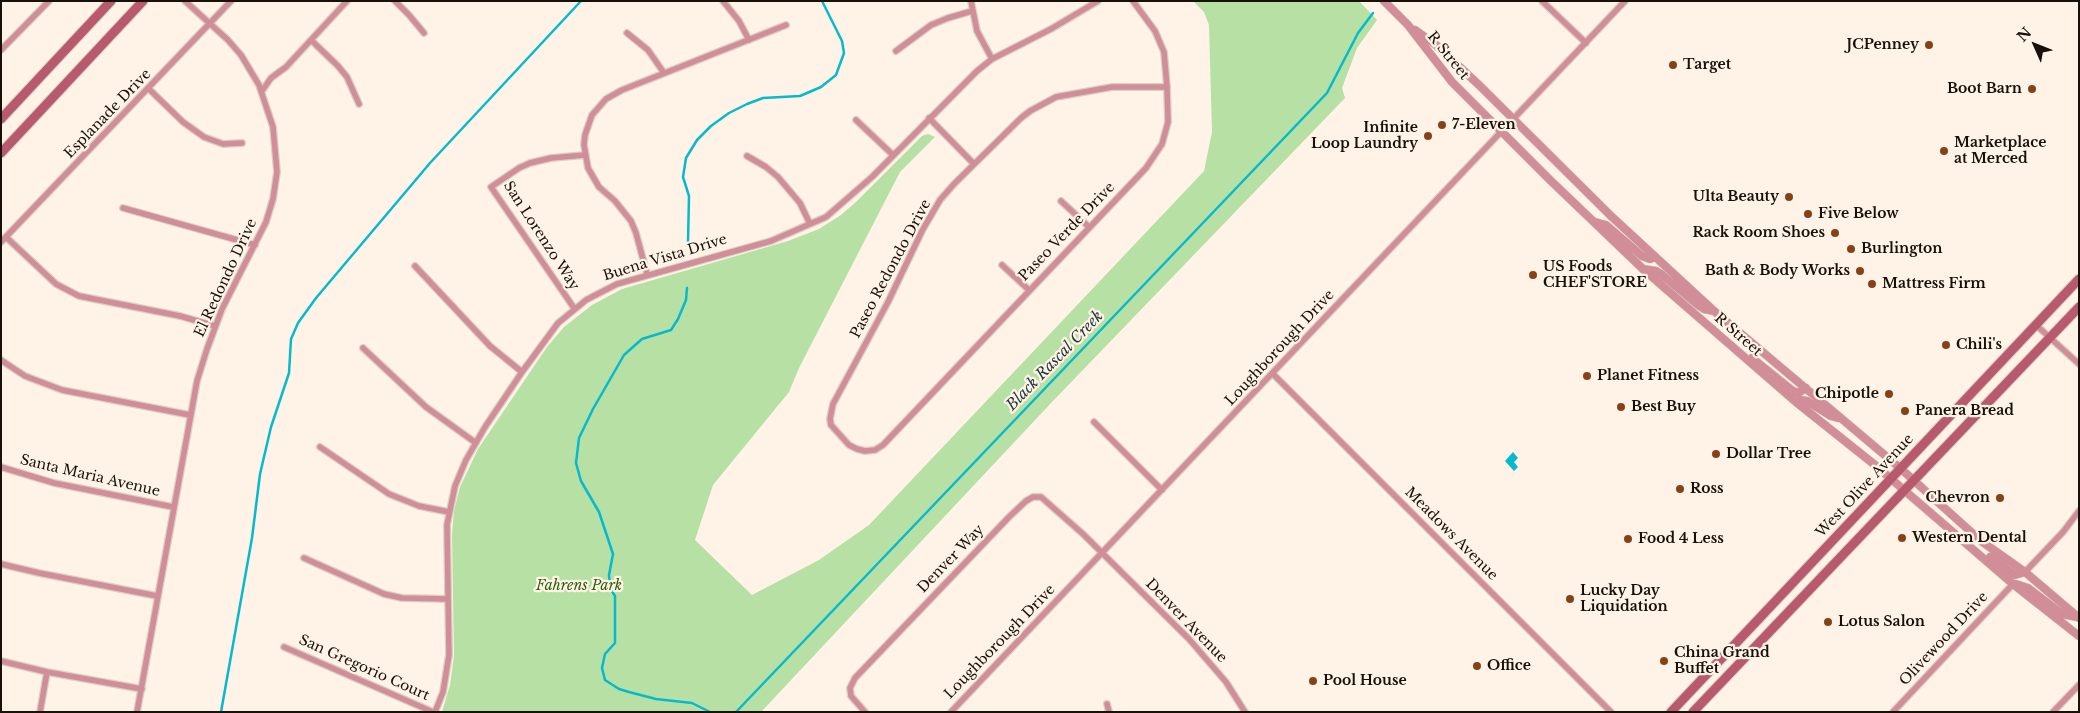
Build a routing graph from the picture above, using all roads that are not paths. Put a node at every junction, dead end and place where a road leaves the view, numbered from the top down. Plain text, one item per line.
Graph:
1 (49, 1) edge
2 (111, 1) edge
3 (144, 1) edge
4 (185, 1) edge
5 (231, 1) edge
6 (348, 1) edge
7 (395, 1) edge
8 (723, 1) edge
9 (971, 1) edge
10 (1098, 1) edge
11 (1133, 1) edge
12 (1384, 1) edge
13 (1542, 1) edge
14 (1625, 1) edge
15 (972, 11) junction
16 (211, 23) junction
17 (786, 25) dead end
18 (1408, 25) junction
19 (627, 32) dead end
20 (424, 33) dead end
21 (311, 40) junction
22 (749, 40) junction
23 (1586, 43) junction
24 (1, 50) edge
25 (896, 51) dead end
26 (992, 59) junction
27 (664, 73) junction
28 (1167, 87) junction
29 (149, 89) junction
30 (262, 91) junction
31 (360, 104) dead end
32 (929, 118) junction
33 (1513, 118) junction
34 (1, 119) edge
35 (856, 120) dead end
36 (1501, 131) junction
37 (242, 143) dead end
38 (1, 153) edge
39 (585, 155) junction
40 (746, 156) dead end
41 (893, 156) junction
42 (974, 164) junction
43 (1061, 201) dead end
44 (123, 208) dead end
45 (1593, 221) junction
46 (810, 224) junction
47 (1089, 227) junction
48 (4, 240) edge
49 (255, 245) junction
50 (1655, 257) junction
51 (1002, 264) dead end
52 (415, 266) dead end
53 (1643, 270) junction
54 (647, 274) junction
55 (2079, 279) edge
56 (1029, 290) junction
57 (2079, 307) edge
58 (574, 308) junction
59 (1714, 311) junction
60 (2036, 324) junction
61 (215, 326) junction
62 (2050, 337) junction
63 (363, 348) dead end
64 (1743, 356) junction
65 (1, 360) edge
66 (2079, 364) edge
67 (522, 372) junction
68 (1273, 374) junction
69 (1806, 388) junction
70 (1796, 402) junction
71 (190, 415) junction
72 (1840, 418) junction
73 (1094, 422) dead end
74 (476, 443) junction
75 (883, 445) joint
76 (320, 447) dead end
77 (1, 467) edge
78 (1900, 468) junction
79 (1891, 478) junction
80 (1913, 481) junction
81 (1162, 490) junction
82 (1904, 490) junction
83 (173, 507) junction
84 (449, 512) junction
85 (2079, 512) edge
86 (1102, 553) junction
87 (1979, 553) junction
88 (304, 558) dead end
89 (1, 564) edge
90 (2025, 572) junction
91 (2013, 584) junction
92 (157, 596) junction
93 (448, 599) junction
94 (2078, 618) edge
95 (2079, 636) edge
96 (284, 646) dead end
97 (1, 661) edge
98 (47, 672) junction
99 (2079, 685) edge
100 (142, 689) junction
101 (1107, 704) dead end
102 (953, 711) edge
103 (40, 712) edge
104 (137, 712) edge
105 (434, 712) edge
106 (865, 712) edge
107 (1109, 712) edge
108 (1245, 712) edge
109 (1611, 712) edge
110 (1670, 712) edge
111 (1693, 712) edge
112 (1893, 712) edge
113 (2053, 712) edge

1 - 24 street
2 - 34 main road
3 - 38 main road
4 - 16 street, El Redondo Drive
5 - 16 street, Esplanade Drive
6 - 21 street
7 - 20 street
8 - 22 street
9 - 15 street
10 - 26 street, Buena Vista Drive
11 - 28 street, Paseo Verde Drive
12 - 18 street, R Street
13 - 23 street
14 - 23 street, Loughborough Drive
15 - 25 street
15 - 26 street
16 - 29 street, Esplanade Drive
16 - 30 street, El Redondo Drive
17 - 22 street
18 - 33 street, R Street
18 - 36 street, R Street
19 - 27 street
21 - 30 street
21 - 31 street
22 - 27 street
23 - 33 street, Loughborough Drive
26 - 32 street, Buena Vista Drive
27 - 39 street
28 - 42 street, Paseo Redondo Drive
28 - 47 street, Paseo Verde Drive
29 - 37 street
29 - 48 street, Esplanade Drive
30 - 49 street, El Redondo Drive
32 - 41 street, Buena Vista Drive
32 - 42 street
33 - 36 street, Loughborough Drive
33 - 50 street, R Street
35 - 41 street
36 - 45 street, R Street
36 - 68 street, Loughborough Drive
39 - 54 street
39 - 58 street, San Lorenzo Way
40 - 46 street
41 - 46 street, Buena Vista Drive
42 - 75 street, Paseo Redondo Drive
43 - 47 street
44 - 49 street
45 - 50 street
45 - 53 street, R Street
46 - 54 street, Buena Vista Drive
47 - 56 street, Paseo Verde Drive
48 - 61 street
49 - 61 street, El Redondo Drive
50 - 59 street, R Street
51 - 56 street
52 - 67 street
53 - 59 street
53 - 64 street, R Street
54 - 58 street, Buena Vista Drive
55 - 60 main road, West Olive Avenue
56 - 75 street, Paseo Verde Drive
57 - 62 main road
58 - 67 street, Buena Vista Drive
59 - 69 street, R Street
60 - 62 street
60 - 78 main road, West Olive Avenue
61 - 71 street, El Redondo Drive
62 - 66 street
62 - 80 main road
63 - 74 street
64 - 69 street
64 - 70 street, R Street
65 - 71 street
67 - 74 street, Buena Vista Drive
68 - 81 street, Loughborough Drive
68 - 109 street, Meadows Avenue
69 - 72 street, R Street
70 - 72 street
70 - 79 street, R Street
71 - 83 street, El Redondo Drive
72 - 78 street, R Street
73 - 81 street
74 - 84 street, Buena Vista Drive
76 - 84 street
77 - 83 street, Santa Maria Avenue
78 - 79 main road, West Olive Avenue
78 - 80 street, R Street
79 - 82 street, R Street
79 - 110 main road, West Olive Avenue
80 - 82 main road
80 - 90 street, R Street
81 - 86 street, Loughborough Drive
82 - 87 street, R Street
82 - 111 main road
83 - 92 street, El Redondo Drive
84 - 93 street, Buena Vista Drive
85 - 90 street
86 - 102 street, Loughborough Drive
86 - 106 street, Denver Way
86 - 108 street, Denver Avenue
87 - 90 street
87 - 91 street, R Street
88 - 93 street
89 - 92 street
90 - 94 street, R Street
91 - 94 street
91 - 95 street, R Street
91 - 112 street, Olivewood Drive
92 - 100 street, El Redondo Drive
93 - 105 street, Buena Vista Drive
96 - 105 street, San Gregorio Court
97 - 98 street
98 - 100 street
98 - 103 street
99 - 113 street
100 - 104 street, El Redondo Drive
101 - 107 street

